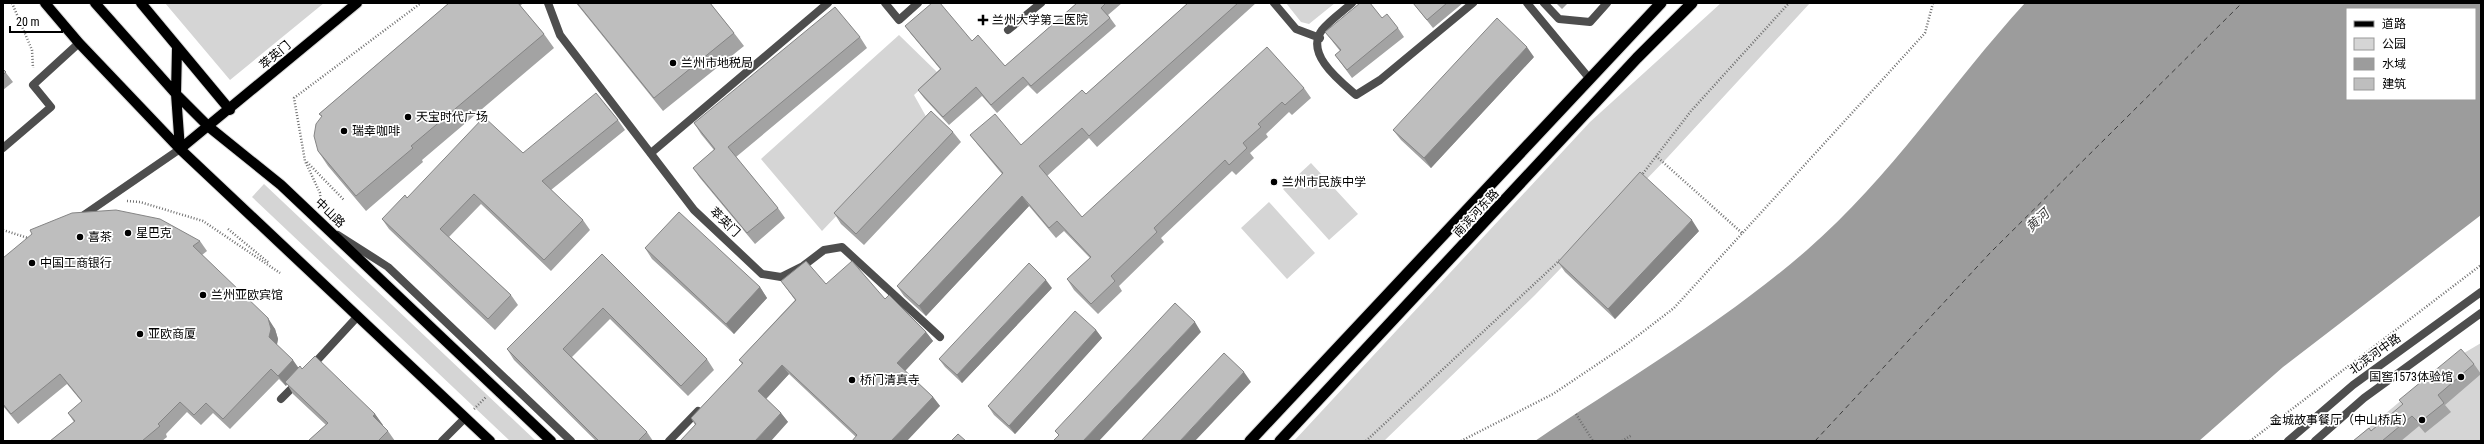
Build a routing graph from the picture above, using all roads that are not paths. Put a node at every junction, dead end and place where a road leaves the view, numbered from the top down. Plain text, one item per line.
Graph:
1 (45, 3) edge
2 (95, 3) edge
3 (141, 3) edge
4 (357, 3) edge
5 (548, 3) edge
6 (828, 3) edge
7 (885, 3) edge
8 (918, 3) edge
9 (1041, 3) edge
10 (1274, 3) edge
11 (1352, 3) edge
12 (1473, 3) edge
13 (1527, 3) edge
14 (1544, 3) edge
15 (1607, 3) edge
16 (1661, 3) edge
17 (1692, 3) edge
18 (1008, 30) dead end
19 (1320, 38) junction
20 (79, 43) junction
21 (177, 48) junction
22 (1589, 78) junction
23 (176, 94) junction
24 (230, 110) junction
25 (208, 127) junction
26 (3, 148) edge
27 (180, 149) junction
28 (651, 153) junction
29 (71, 221) edge
30 (324, 226) junction
31 (2481, 292) edge
32 (2481, 313) edge
33 (358, 316) junction
34 (940, 337) dead end
35 (281, 399) dead end
36 (702, 407) edge
37 (465, 418) junction
38 (442, 441) edge
39 (490, 441) edge
40 (551, 441) edge
41 (570, 441) edge
42 (669, 441) edge
43 (1250, 441) edge
44 (1280, 441) edge
45 (2288, 441) edge
46 (2315, 441) edge

1 - 20 main road
2 - 23 main road, 中山路
3 - 21 main road
4 - 24 main road, 萃英门
5 - 28 street, 萃英门
6 - 28 street
7 - 8 street
9 - 18 street
10 - 19 street
11 - 19 street
12 - 19 street
13 - 22 street
14 - 15 street
16 - 22 highway, 南滨河东路
17 - 44 highway, 南滨河东路
20 - 26 street
20 - 27 main road
21 - 23 main road
21 - 24 main road
22 - 43 highway, 南滨河东路
23 - 25 main road, 中山路
23 - 27 main road
24 - 25 main road, 萃英门
25 - 27 main road, 萃英门
25 - 30 main road, 中山路
27 - 29 street
27 - 33 main road
28 - 34 street, 萃英门
30 - 40 main road, 中山路
30 - 41 street
31 - 45 street, 北滨河中路
32 - 46 street
33 - 35 street
33 - 37 main road
36 - 42 street
37 - 38 street
37 - 39 main road

